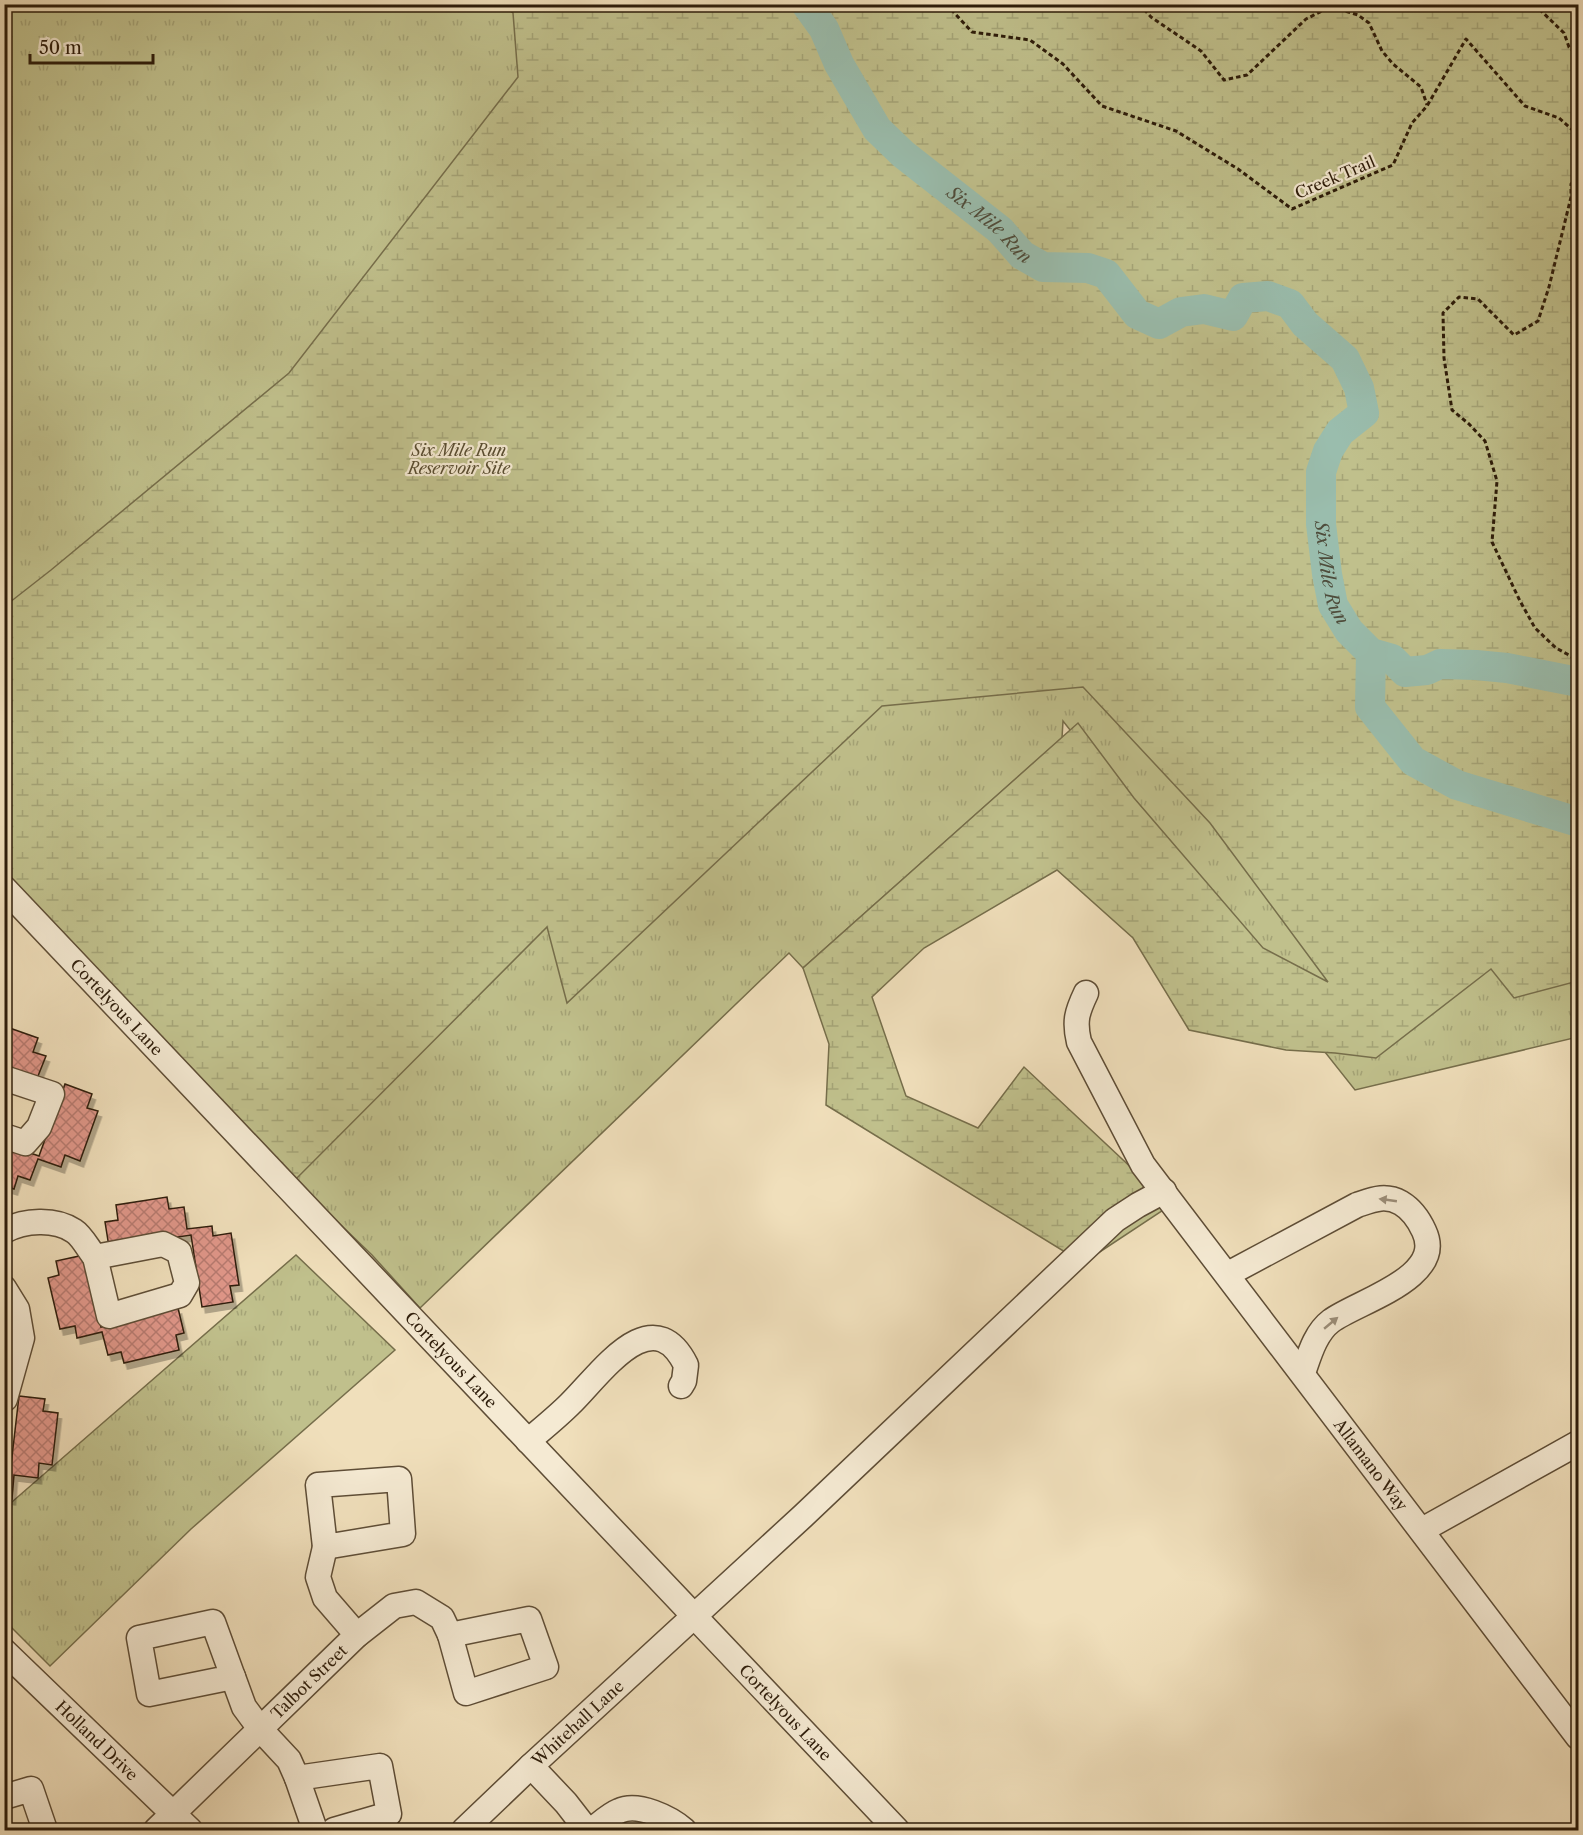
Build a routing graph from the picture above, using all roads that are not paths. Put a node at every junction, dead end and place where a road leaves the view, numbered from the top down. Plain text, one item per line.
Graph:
1 (9, 903) edge
2 (1086, 993) dead end
3 (4, 1078) edge
4 (4, 1136) edge
5 (1164, 1191) junction
6 (4, 1231) edge
7 (95, 1257) dead end
8 (1228, 1274) junction
9 (4, 1288) edge
10 (1303, 1373) junction
11 (681, 1386) dead end
12 (5, 1400) edge
13 (528, 1441) junction
14 (1578, 1443) edge
15 (1422, 1530) junction
16 (326, 1547) dead end
17 (693, 1616) junction
18 (357, 1635) junction
19 (450, 1635) dead end
20 (4, 1651) edge
21 (233, 1677) dead end
22 (261, 1730) junction
23 (1578, 1737) edge
24 (531, 1766) junction
25 (297, 1778) junction
26 (4, 1797) edge
27 (173, 1825) edge
28 (45, 1830) edge
29 (315, 1830) edge
30 (334, 1830) edge
31 (464, 1830) edge
32 (590, 1830) edge
33 (684, 1830) edge
34 (897, 1830) edge

1 - 13 street, Cortelyous Lane
2 - 5 street, Allamano Way
3 - 4 street
5 - 8 street, Allamano Way
5 - 17 street, Whitehall Lane
6 - 7 street
8 - 10 street, Allamano Way
10 -> 8 street
9 - 12 street
10 - 15 street, Allamano Way
11 - 13 street
13 - 17 street, Cortelyous Lane
14 - 15 street
15 - 23 street, Allamano Way
16 - 18 street, Talbot Street
17 - 24 street, Whitehall Lane
17 - 34 street, Cortelyous Lane
18 - 19 street, Talbot Street
18 - 22 street, Talbot Street
20 - 27 street, Holland Drive
21 - 22 street, Talbot Street
22 - 25 street, Talbot Street
22 - 27 street, Talbot Street
24 - 31 street, Whitehall Lane
24 - 32 street
25 - 29 street, Talbot Street
25 - 30 street
26 - 28 street
32 - 33 street

